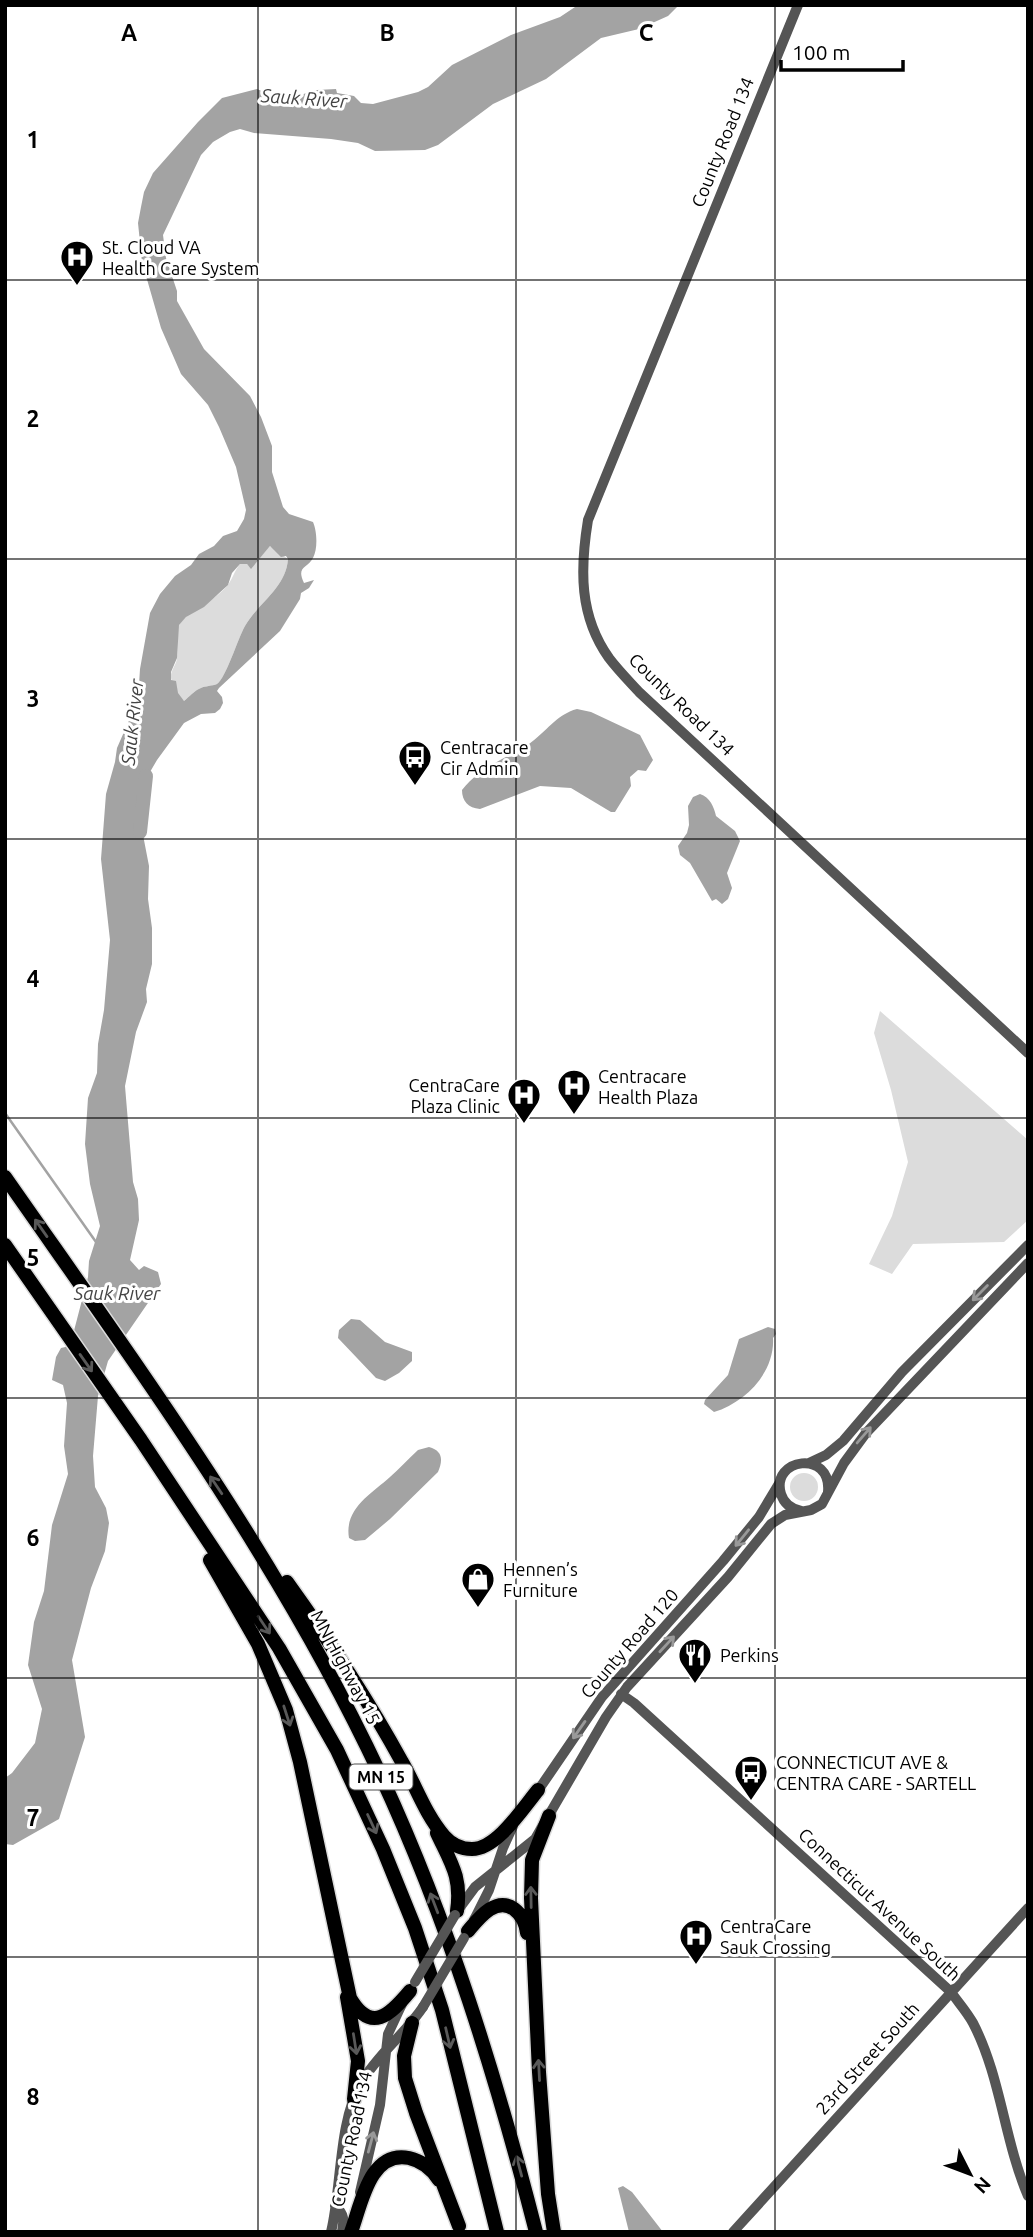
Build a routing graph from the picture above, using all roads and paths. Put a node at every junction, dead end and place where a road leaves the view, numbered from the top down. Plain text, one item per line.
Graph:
1 (797, 5) edge
2 (1028, 1053) edge
3 (5, 1177) edge
4 (1028, 1244) edge
5 (5, 1245) edge
6 (1028, 1263) edge
7 (141, 1440) junction
8 (809, 1463) junction
9 (780, 1482) junction
10 (828, 1493) junction
11 (804, 1511) junction
12 (239, 1518) junction
13 (621, 1694) junction
14 (538, 1790) junction
15 (428, 1812) junction
16 (549, 1816) junction
17 (496, 1871) junction
18 (1028, 1908) edge
19 (456, 1913) junction
20 (466, 1935) junction
21 (534, 1965) junction
22 (412, 1986) junction
23 (346, 1989) junction
24 (951, 1992) junction
25 (423, 2007) joint
26 (412, 2023) junction
27 (385, 2053) junction
28 (354, 2099) junction
29 (1028, 2196) edge
30 (335, 2206) junction
31 (460, 2229) edge
32 (331, 2232) edge
33 (342, 2232) edge
34 (350, 2232) edge
35 (497, 2232) edge
36 (537, 2232) edge
37 (554, 2232) edge
38 (733, 2232) edge

1 - 2 street, County Road 134
12 -> 3 highway, MN Highway 15 / MN 15
4 -> 8 street
5 -> 7 highway, MN 15
10 -> 6 street
7 -> 23 highway
7 -> 35 highway, MN 15
8 - 9 street
8 - 10 street
9 - 11 street
9 -> 14 street, County Road 120
10 - 11 street
13 -> 11 street, County Road 120
12 - 15 highway
36 -> 12 highway, MN Highway 15 / MN 15
13 - 16 street, County Road 120
13 - 24 street, Connecticut Avenue South
14 - 15 highway
14 - 17 street, County Road 120
15 - 19 highway
16 - 17 street, County Road 120
21 -> 16 highway
17 - 19 street, County Road 120
17 - 20 street, County Road 120
18 - 24 street, 23rd Street South
19 - 22 street, County Road 120, bridge
20 - 21 highway
20 - 25 street, County Road 120, bridge
37 -> 21 highway
22 - 23 highway
22 - 27 street, County Road 134
23 -> 28 highway
24 - 29 street, Connecticut Avenue South
24 - 38 street, 23rd Street South
25 - 26 street, County Road 134
26 - 27 street, County Road 134
26 - 31 highway
27 - 28 street, County Road 134
34 -> 27 street, County Road 134
28 - 30 street, County Road 134
30 - 32 street, County Road 134
30 - 33 street
31 - 34 highway

